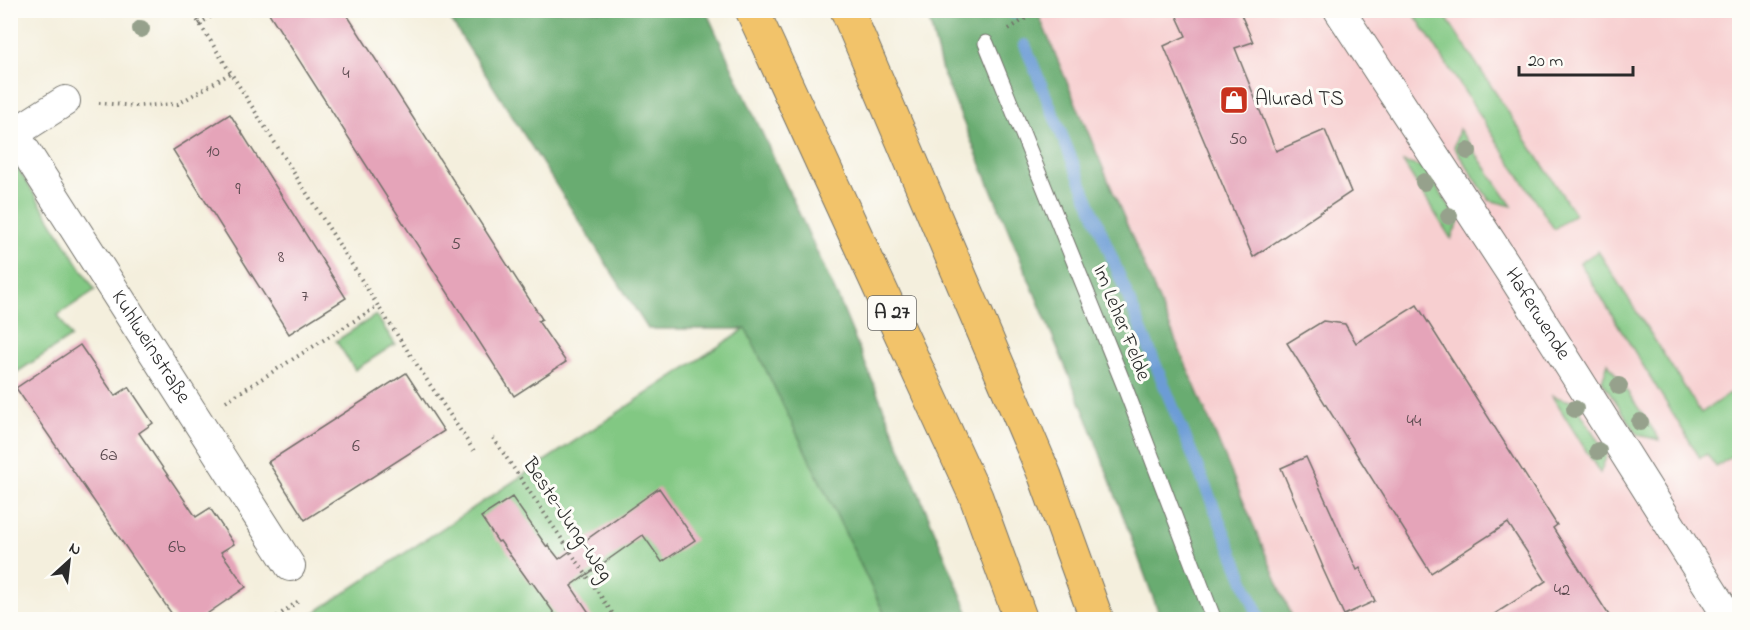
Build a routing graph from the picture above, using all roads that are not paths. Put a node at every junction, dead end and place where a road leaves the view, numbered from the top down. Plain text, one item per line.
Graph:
1 (752, 10) edge
2 (847, 10) edge
3 (1339, 10) edge
4 (986, 44) road end
5 (65, 101) road end
6 (12, 132) edge
7 (290, 566) dead end
8 (1021, 620) edge
9 (1097, 620) edge
10 (1214, 620) edge
11 (1730, 620) edge

1 - 8 highway, A 27
2 - 9 highway
3 - 11 street, Haferwende
4 - 10 lane, Im Leher Felde
5 - 6 street
6 - 7 street, Kuhlweinstraße

